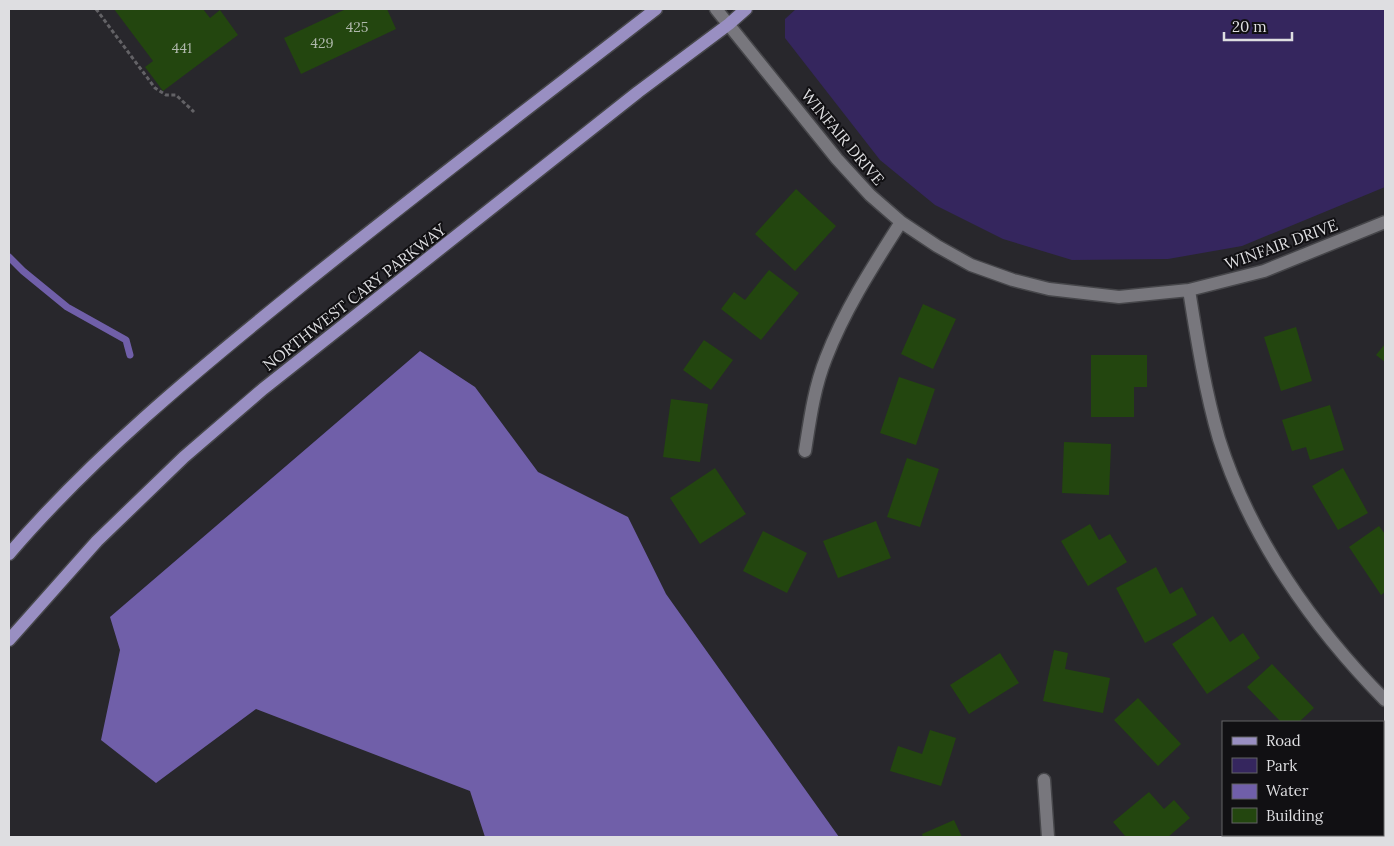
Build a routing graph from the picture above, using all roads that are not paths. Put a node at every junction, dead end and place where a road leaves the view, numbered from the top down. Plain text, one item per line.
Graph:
1 (656, 9) edge
2 (716, 9) edge
3 (746, 9) edge
4 (727, 22) junction
5 (902, 222) junction
6 (1385, 222) edge
7 (1189, 290) junction
8 (805, 451) dead end
9 (9, 554) edge
10 (9, 640) edge
11 (1385, 700) edge
12 (1044, 780) dead end
13 (1048, 837) edge

1 - 9 main road
2 - 4 street
3 - 4 main road, NORTHWEST CARY PARKWAY
4 - 5 street, WINFAIR DRIVE
4 - 10 main road, NORTHWEST CARY PARKWAY
5 - 7 street, WINFAIR DRIVE
5 - 8 street
6 - 7 street, WINFAIR DRIVE
7 - 11 street
12 - 13 street

